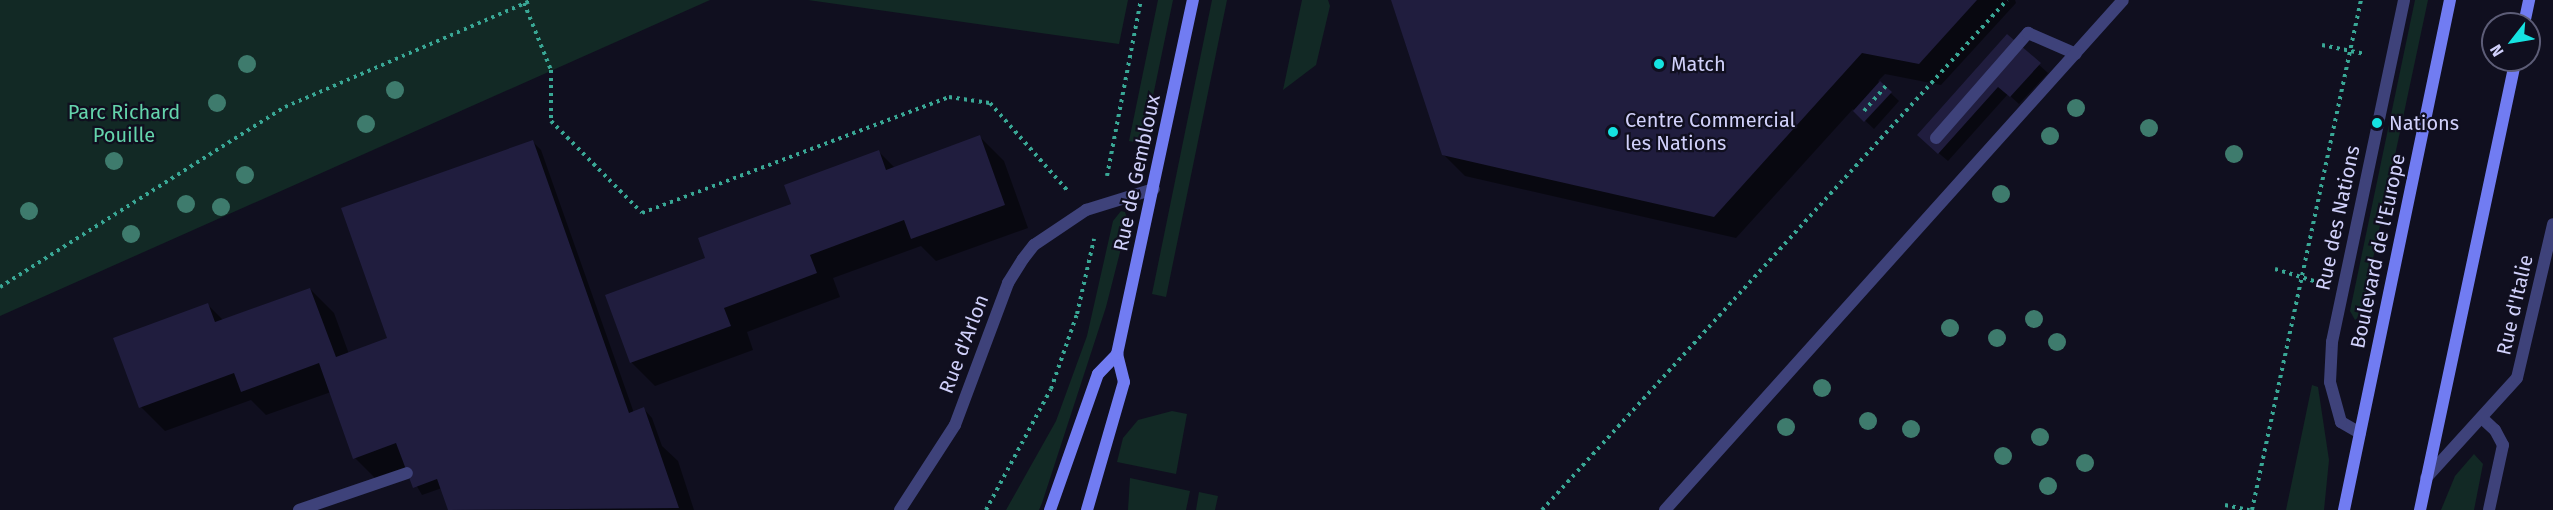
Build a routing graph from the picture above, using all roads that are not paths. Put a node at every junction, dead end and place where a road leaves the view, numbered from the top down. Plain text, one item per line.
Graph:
1 (1193, 0) edge
2 (2123, 0) edge
3 (2404, 0) edge
4 (2450, 0) edge
5 (2076, 54) junction
6 (2513, 72) edge
7 (1936, 138) dead end
8 (1154, 189) junction
9 (2553, 224) edge
10 (1117, 354) junction
11 (2483, 419) junction
12 (2360, 433) junction
13 (407, 473) dead end
14 (2426, 477) junction
15 (299, 510) edge
16 (900, 510) edge
17 (1050, 510) edge
18 (1086, 510) edge
19 (1665, 510) edge
20 (2344, 510) edge
21 (2420, 510) edge
22 (2489, 510) edge

1 - 8 main road, Rue de Gembloux
2 - 5 street
3 - 12 street, Rue des Nations
4 - 12 main road, Boulevard de l'Europe
5 - 7 street
5 - 19 street
6 - 14 main road
8 - 10 main road, Rue de Gembloux
8 - 16 street, Rue d'Arlon
9 - 11 street, Rue d'Italie
10 - 17 main road, Rue de Gembloux
10 - 18 main road, Rue de Gembloux
11 - 14 street, Rue d'Italie
11 - 22 street
12 - 20 main road, Boulevard de l'Europe
13 - 15 street
14 - 21 main road

